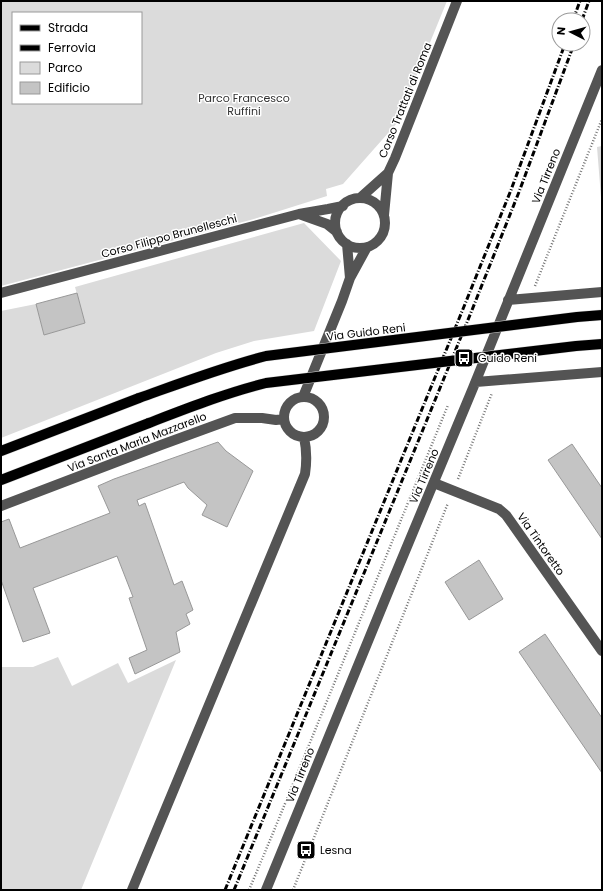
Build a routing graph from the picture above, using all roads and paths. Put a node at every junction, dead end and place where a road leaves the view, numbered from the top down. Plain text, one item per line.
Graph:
1 (457, 1) edge
2 (602, 70) edge
3 (602, 119) edge
4 (388, 173) junction
5 (360, 198) junction
6 (343, 206) junction
7 (299, 214) junction
8 (384, 216) junction
9 (337, 232) junction
10 (347, 244) junction
11 (367, 247) junction
12 (350, 278) junction
13 (602, 292) edge
14 (1, 293) edge
15 (530, 298) junction
16 (508, 300) junction
17 (602, 315) edge
18 (602, 344) edge
19 (602, 372) edge
20 (498, 380) junction
21 (476, 382) junction
22 (304, 397) junction
23 (448, 405) dead end
24 (284, 419) junction
25 (304, 437) junction
26 (1, 451) edge
27 (1, 480) edge
28 (434, 483) junction
29 (453, 491) junction
30 (1, 506) edge
31 (602, 651) edge
32 (132, 890) edge
33 (249, 890) edge
34 (266, 890) edge
35 (293, 890) edge

1 - 4 street, Corso Trattati di Roma
2 - 16 street, Via Tirreno
3 - 15 path
4 - 5 street, Corso Trattati di Roma
4 - 8 street
5 - 6 street
5 - 8 street
6 - 7 street, Corso Filippo Brunelleschi
6 - 9 street
7 - 9 street
7 - 14 street, Corso Filippo Brunelleschi
8 - 11 street
9 - 10 street
10 - 11 street
10 - 12 street
11 - 12 street
12 - 22 street
13 - 15 street
15 - 16 street
16 - 21 street, Via Tirreno
17 - 26 main road, Via Guido Reni, bridge
18 - 27 main road, Via Santa Maria Mazzarello, bridge
19 - 20 street
20 - 21 street
20 - 29 path
21 - 28 street, Via Tirreno
22 - 24 street
22 - 25 street
23 - 33 path
24 - 25 street
24 - 30 street, Via Santa Maria Mazzarello
25 - 32 street
28 - 29 street, Via Tintoretto
28 - 34 street, Via Tirreno
29 - 31 street, Via Tintoretto
29 - 35 path

